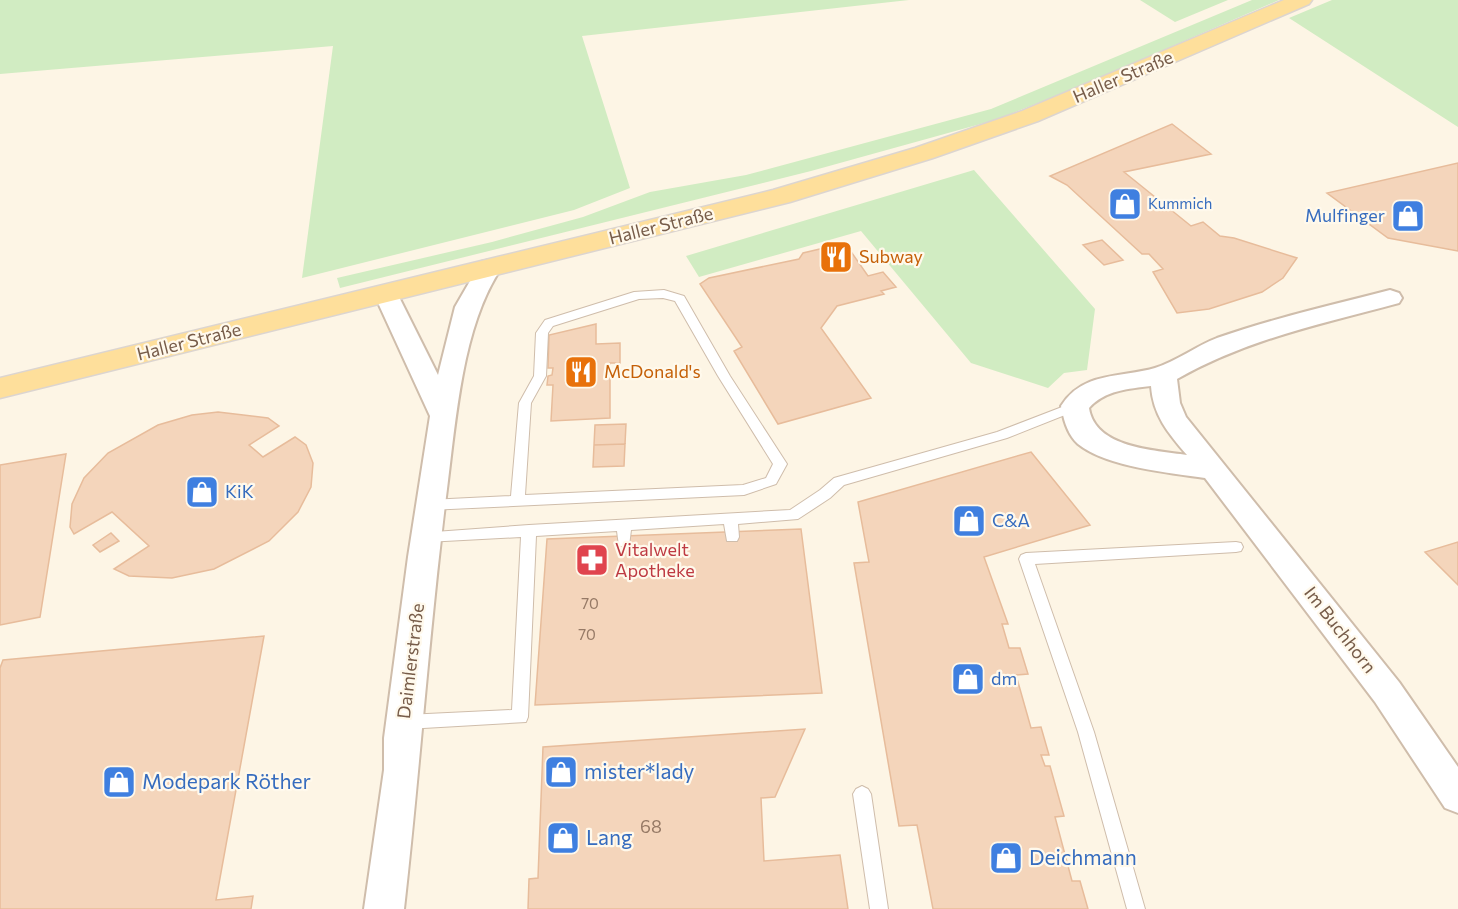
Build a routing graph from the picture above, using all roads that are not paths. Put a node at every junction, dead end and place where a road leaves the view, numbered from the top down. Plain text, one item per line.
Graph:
1 (1302, 0) edge
2 (490, 267) junction
3 (386, 294) junction
4 (1390, 298) dead end
5 (1163, 375) junction
6 (0, 388) edge
7 (1075, 406) junction
8 (443, 414) junction
9 (1214, 469) junction
10 (518, 501) junction
11 (730, 518) junction
12 (428, 521) junction
13 (624, 525) junction
14 (529, 530) junction
15 (732, 537) dead end
16 (624, 542) dead end
17 (1236, 547) dead end
18 (404, 722) junction
19 (862, 794) dead end
20 (1458, 796) edge
21 (384, 909) edge
22 (879, 909) edge
23 (1136, 909) edge

1 - 2 main road, Haller Straße
2 - 3 main road, Haller Straße
2 - 8 street, Daimlerstraße
3 - 6 main road, Haller Straße
3 - 8 street
4 - 5 street
5 - 7 street
5 - 9 street, Im Buchhorn
7 - 9 street
7 - 11 lane
8 - 12 street, Daimlerstraße
9 - 20 street, Im Buchhorn
10 - 10 lane
10 - 12 lane
11 - 13 lane
11 - 15 lane
12 - 14 lane
12 - 18 street, Daimlerstraße
13 - 14 lane
13 - 16 lane
14 - 18 lane
17 - 23 lane
18 - 21 street, Daimlerstraße
19 - 22 lane

